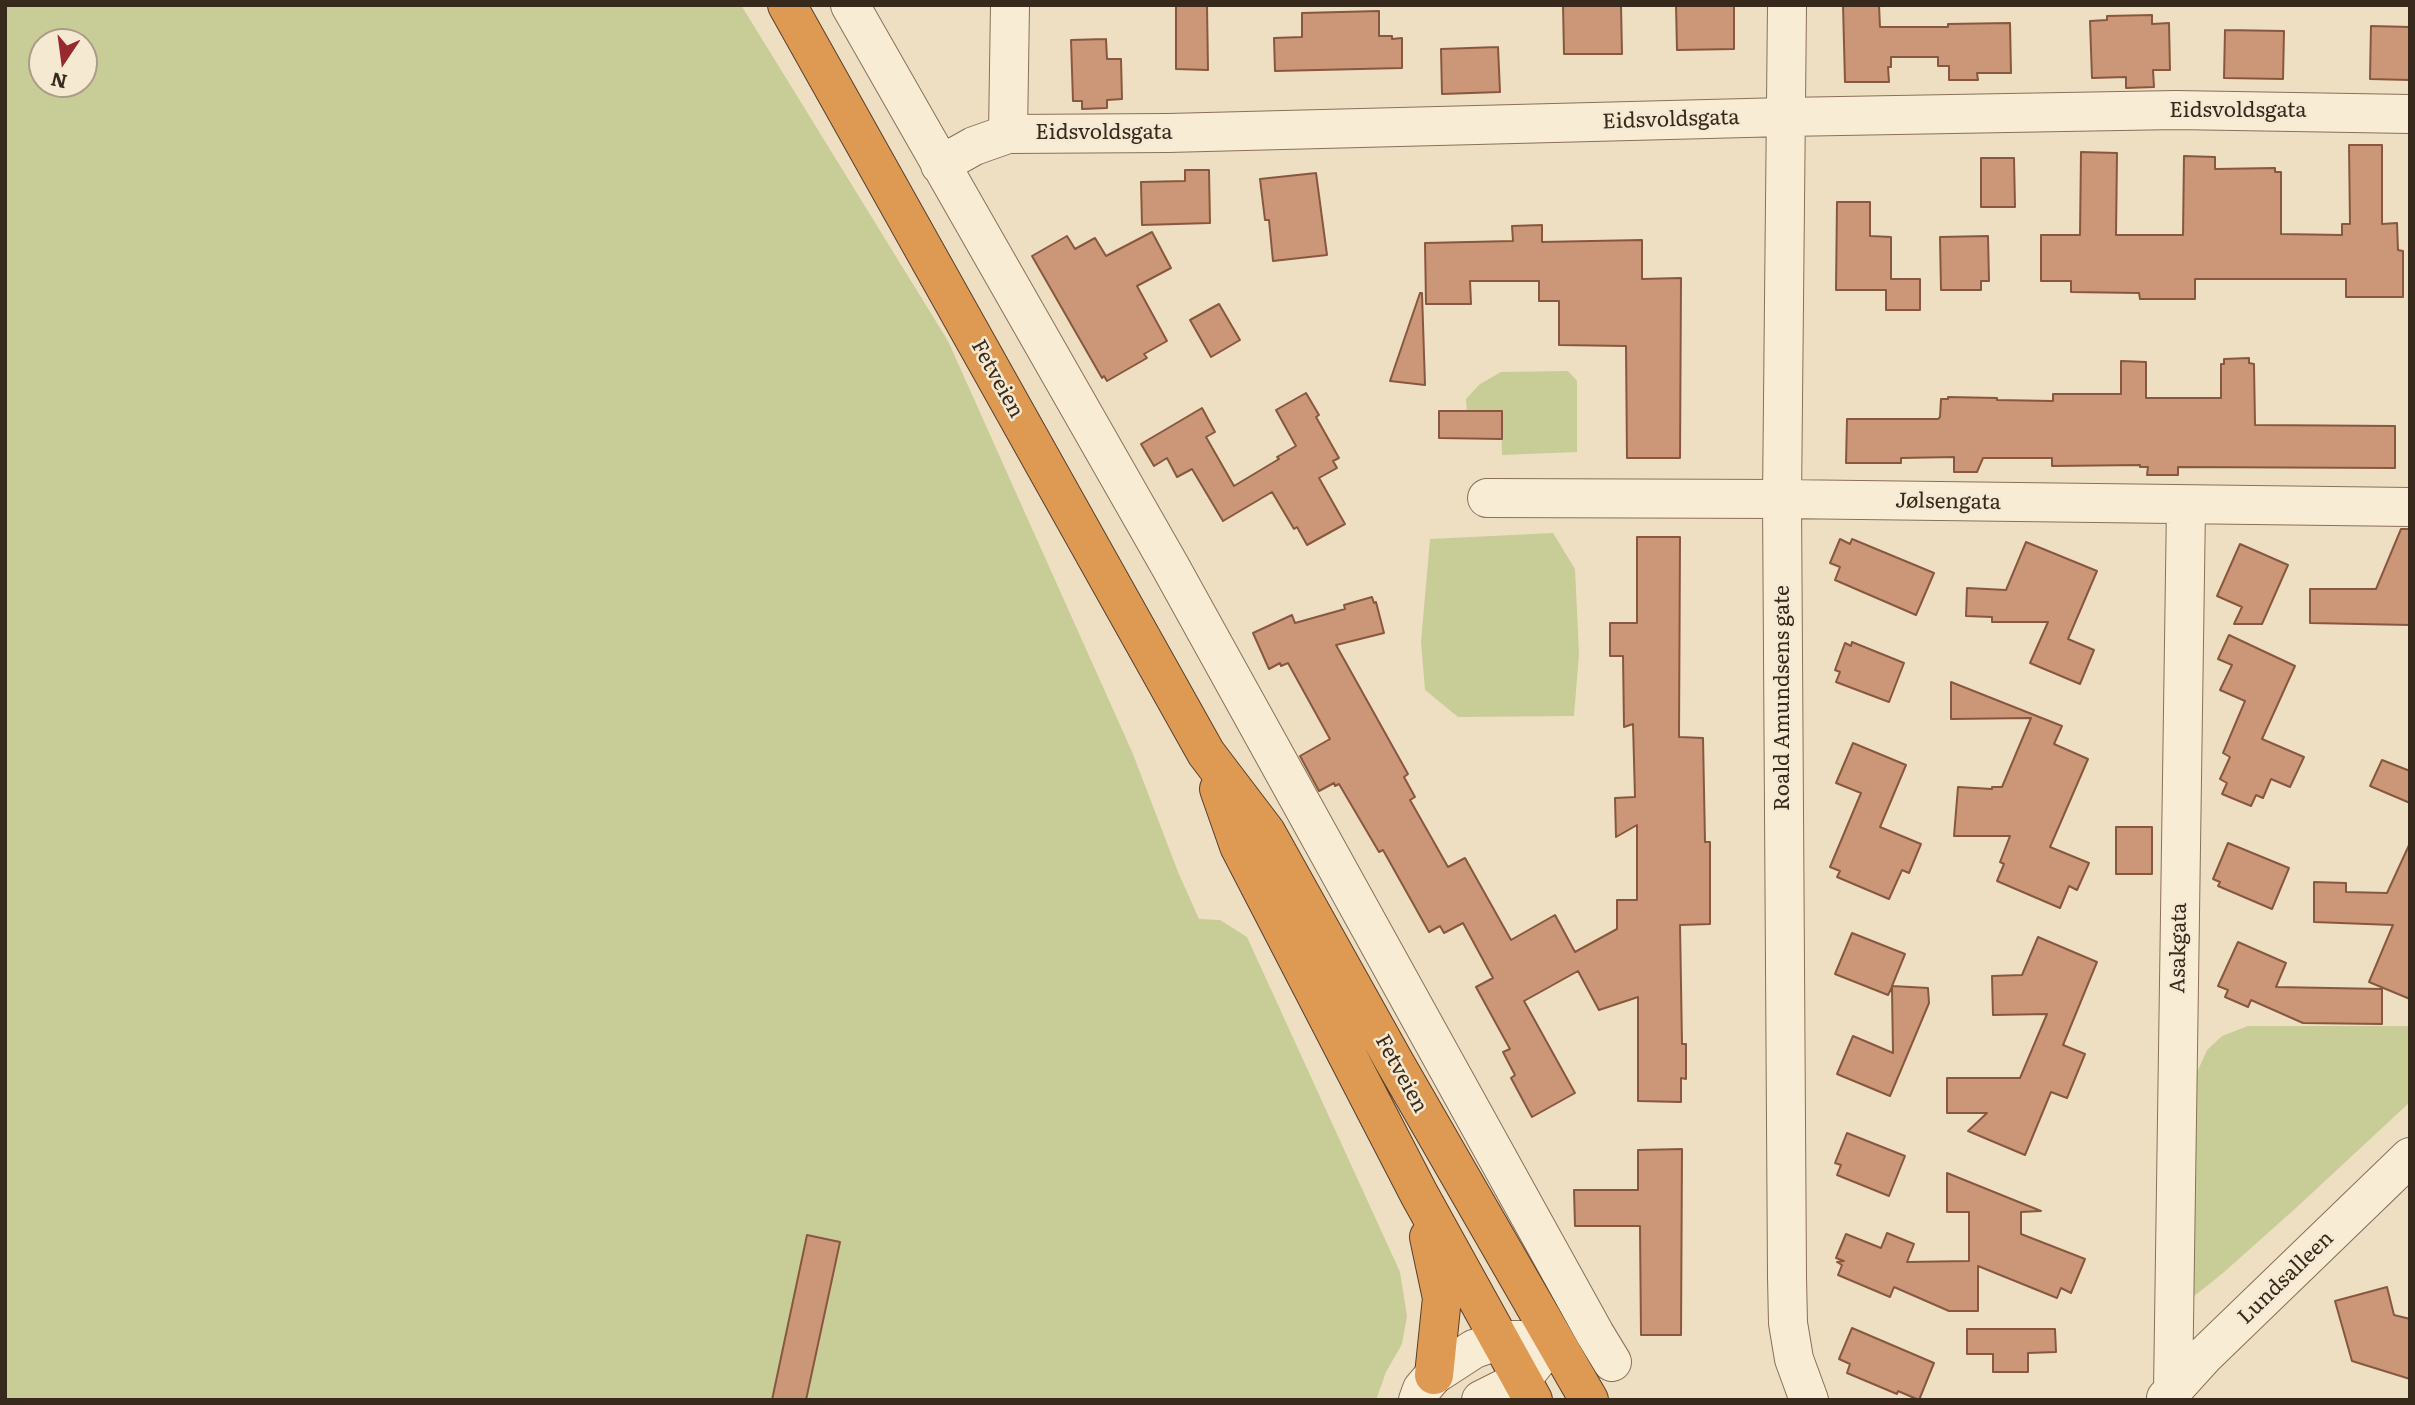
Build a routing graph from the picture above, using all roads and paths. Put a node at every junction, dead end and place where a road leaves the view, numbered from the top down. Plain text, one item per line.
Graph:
1 (788, 5) edge
2 (850, 5) edge
3 (1010, 5) edge
4 (1787, 5) edge
5 (2410, 114) edge
6 (1785, 117) junction
7 (1008, 134) junction
8 (940, 165) junction
9 (1487, 498) dead end
10 (1782, 499) junction
11 (2186, 506) junction
12 (2410, 507) edge
13 (1206, 753) junction
14 (2410, 1157) edge
15 (1419, 1194) junction
16 (1500, 1340) junction
17 (1553, 1340) junction
18 (1612, 1362) dead end
19 (1426, 1387) edge
20 (1527, 1390) edge
21 (1806, 1395) edge
22 (2169, 1395) edge
23 (1481, 1400) edge
24 (1589, 1400) edge

1 - 13 highway, Fetveien
2 - 8 street
3 - 7 street
4 - 6 street, Roald Amundsens gate
5 - 6 street, Eidsvoldsgata
6 - 7 street, Eidsvoldsgata
6 - 10 street, Roald Amundsens gate
7 - 8 street, Eidsvoldsgata
8 - 18 street
9 - 10 street, Jølsengata
10 - 11 street, Jølsengata
10 - 21 street, Roald Amundsens gate
11 - 12 street, Jølsengata
11 - 22 street, Asakgata
13 - 15 highway, Fetveien
13 - 17 highway, Fetveien
14 - 22 street, Lundsalleen
15 - 16 highway, Fetveien
15 - 19 highway
16 - 17 street
16 - 19 street
16 - 20 highway, Fetveien
17 - 20 street
17 - 24 highway, Fetveien
20 - 23 street

